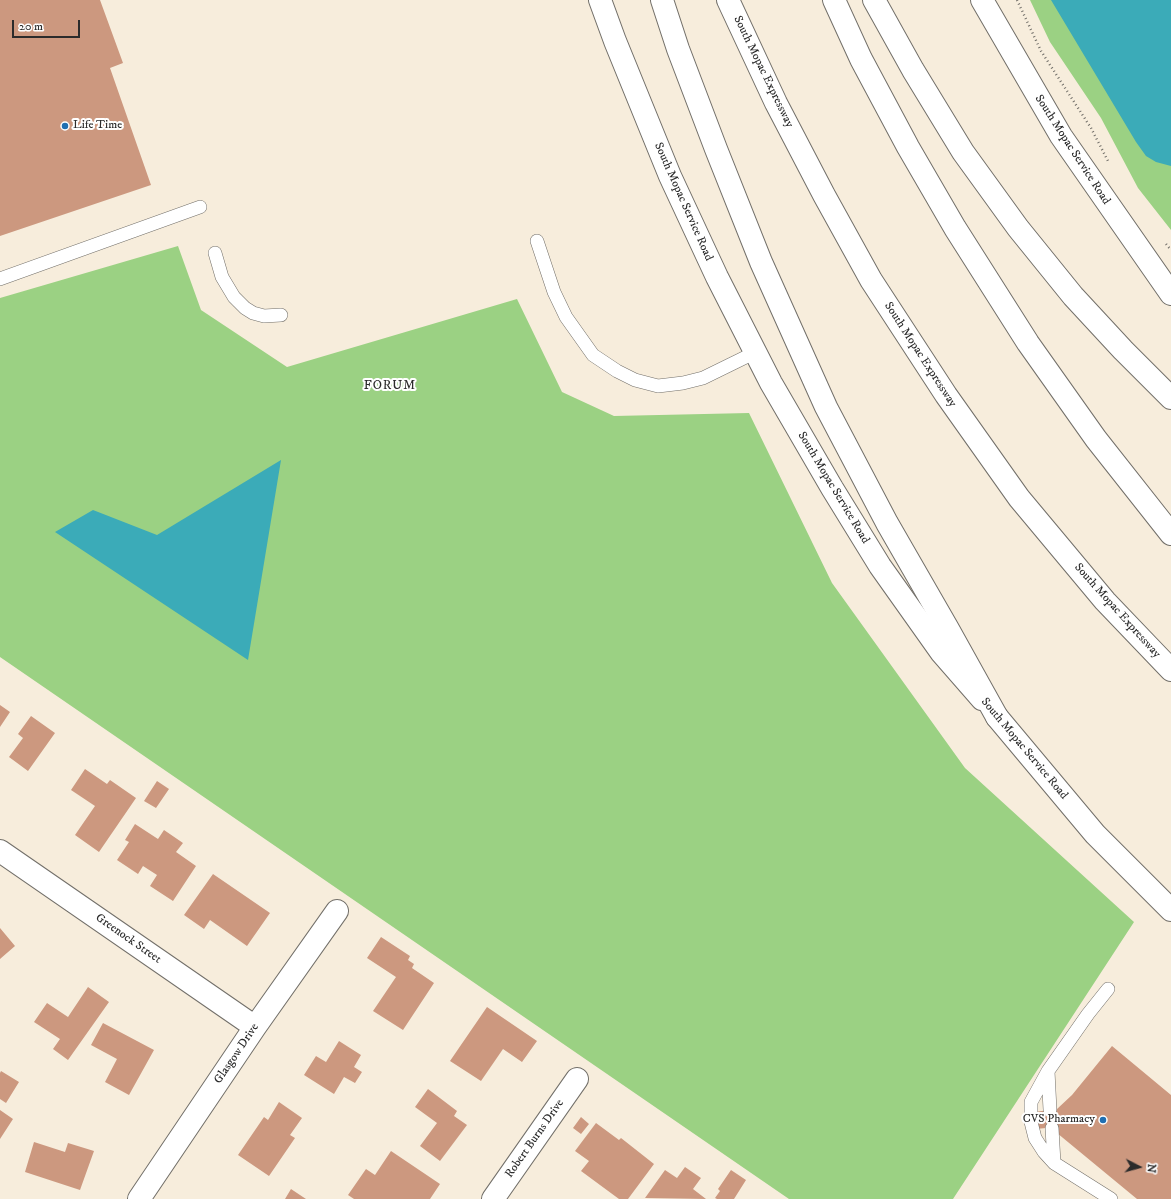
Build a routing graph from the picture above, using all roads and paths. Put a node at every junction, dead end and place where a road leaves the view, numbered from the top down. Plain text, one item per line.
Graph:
1 (600, 0) edge
2 (662, 0) edge
3 (728, 0) edge
4 (834, 0) edge
5 (874, 0) edge
6 (982, 0) edge
7 (1017, 0) edge
8 (1112, 169) dead end
9 (200, 207) dead end
10 (1161, 238) dead end
11 (537, 241) dead end
12 (1171, 250) edge
13 (215, 253) dead end
14 (0, 279) edge
15 (1171, 294) edge
16 (281, 315) dead end
17 (756, 352) junction
18 (1171, 398) edge
19 (1171, 534) edge
20 (1171, 670) edge
21 (997, 717) junction
22 (0, 851) edge
23 (1171, 910) edge
24 (337, 911) dead end
25 (1108, 989) dead end
26 (255, 1027) junction
27 (1048, 1071) junction
28 (577, 1079) dead end
29 (1050, 1110) dead end
30 (1052, 1128) dead end
31 (1054, 1163) junction
32 (500, 1196) edge
33 (139, 1199) edge
34 (1111, 1199) edge

1 - 17 main road, South Mopac Service Road
2 - 21 main road
3 - 20 main road, South Mopac Expressway
4 - 19 main road
5 - 18 main road
6 - 15 main road, South Mopac Service Road
7 - 8 path
9 - 14 lane
10 - 12 path
11 - 17 lane
13 - 16 lane
17 - 21 main road, South Mopac Service Road
21 - 23 main road, South Mopac Service Road
22 - 26 main road, Greenock Street
24 - 26 main road, Glasgow Drive
25 - 27 lane
26 - 33 main road, Glasgow Drive
27 - 29 lane
27 - 31 lane
28 - 32 main road, Robert Burns Drive
30 - 31 lane
31 - 34 lane

